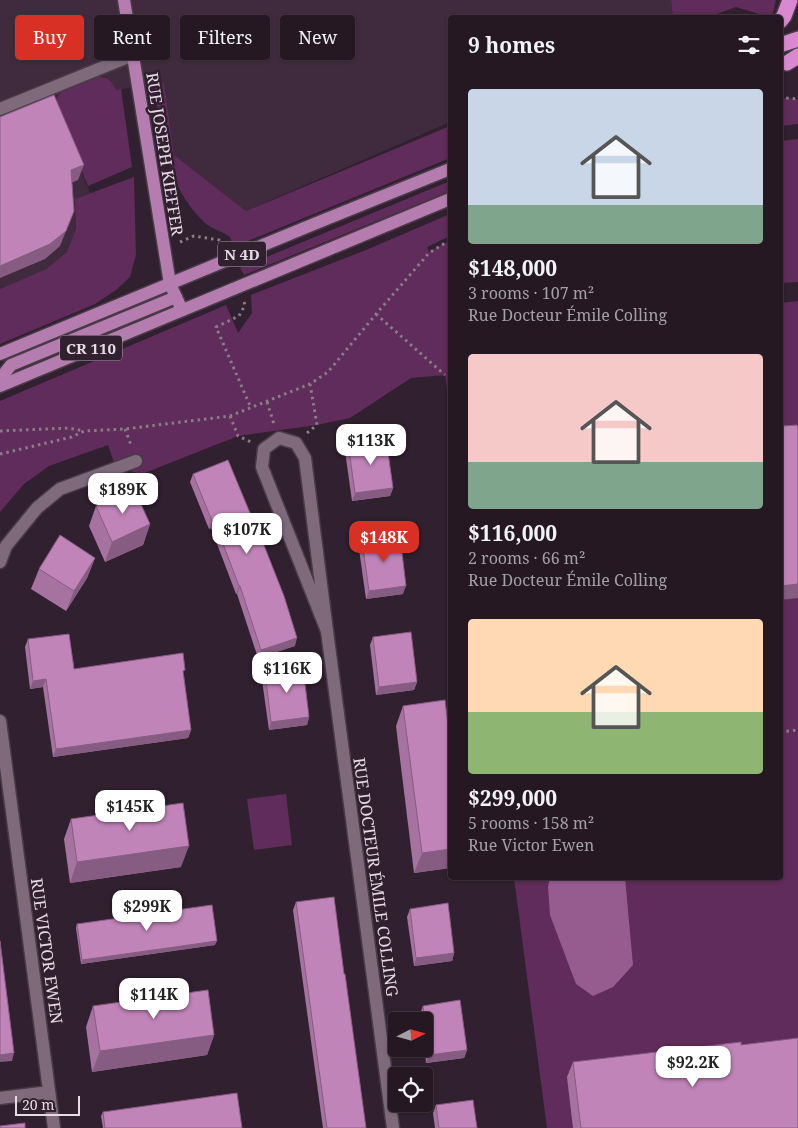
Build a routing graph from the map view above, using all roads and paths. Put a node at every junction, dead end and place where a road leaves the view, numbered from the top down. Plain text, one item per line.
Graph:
1 (124, 0) edge
2 (790, 0) edge
3 (126, 15) edge
4 (783, 17) edge
5 (798, 39) edge
6 (783, 44) edge
7 (121, 60) edge
8 (134, 60) edge
9 (783, 99) edge
10 (798, 99) edge
11 (0, 109) edge
12 (448, 170) edge
13 (448, 200) edge
14 (194, 236) dead end
15 (219, 240) dead end
16 (448, 241) edge
17 (170, 284) junction
18 (176, 297) junction
19 (245, 305) dead end
20 (182, 310) junction
21 (376, 314) junction
22 (0, 354) edge
23 (445, 375) dead end
24 (0, 379) edge
25 (310, 384) junction
26 (0, 386) edge
27 (251, 408) junction
28 (230, 416) junction
29 (0, 431) edge
30 (84, 431) junction
31 (296, 442) junction
32 (264, 449) junction
33 (0, 454) edge
34 (136, 460) dead end
35 (0, 562) edge
36 (327, 631) junction
37 (0, 721) edge
38 (798, 730) edge
39 (783, 732) edge
40 (4, 778) edge
41 (49, 1092) junction
42 (0, 1098) edge
43 (54, 1128) edge
44 (392, 1128) edge

1 - 3 main road, RUE JOSEPH KIEFFER
2 - 4 highway
5 - 6 highway
7 - 11 street
8 - 17 main road, RUE JOSEPH KIEFFER
9 - 10 path
12 - 17 main road, N 4D
13 - 20 main road, N 4D
14 - 15 path
16 - 21 path
17 - 18 main road, RUE JOSEPH KIEFFER
17 - 22 main road, CR 110
18 - 20 main road, RUE JOSEPH KIEFFER
18 - 24 main road, CR 110
19 - 27 path
20 - 26 main road, CR 110
21 - 23 path
21 - 25 path
25 - 27 path
25 - 31 path
27 - 28 path
28 - 30 path
28 - 32 path
29 - 30 path
30 - 33 path
31 - 32 street
31 - 36 street, RUE DOCTEUR ÉMILE COLLING
32 - 36 street, RUE DOCTEUR ÉMILE COLLING
34 - 35 street
36 - 44 street, RUE DOCTEUR ÉMILE COLLING
37 - 40 street, RUE VICTOR EWEN
38 - 39 path
40 - 41 street, RUE VICTOR EWEN
41 - 42 street
41 - 43 street, RUE VICTOR EWEN

